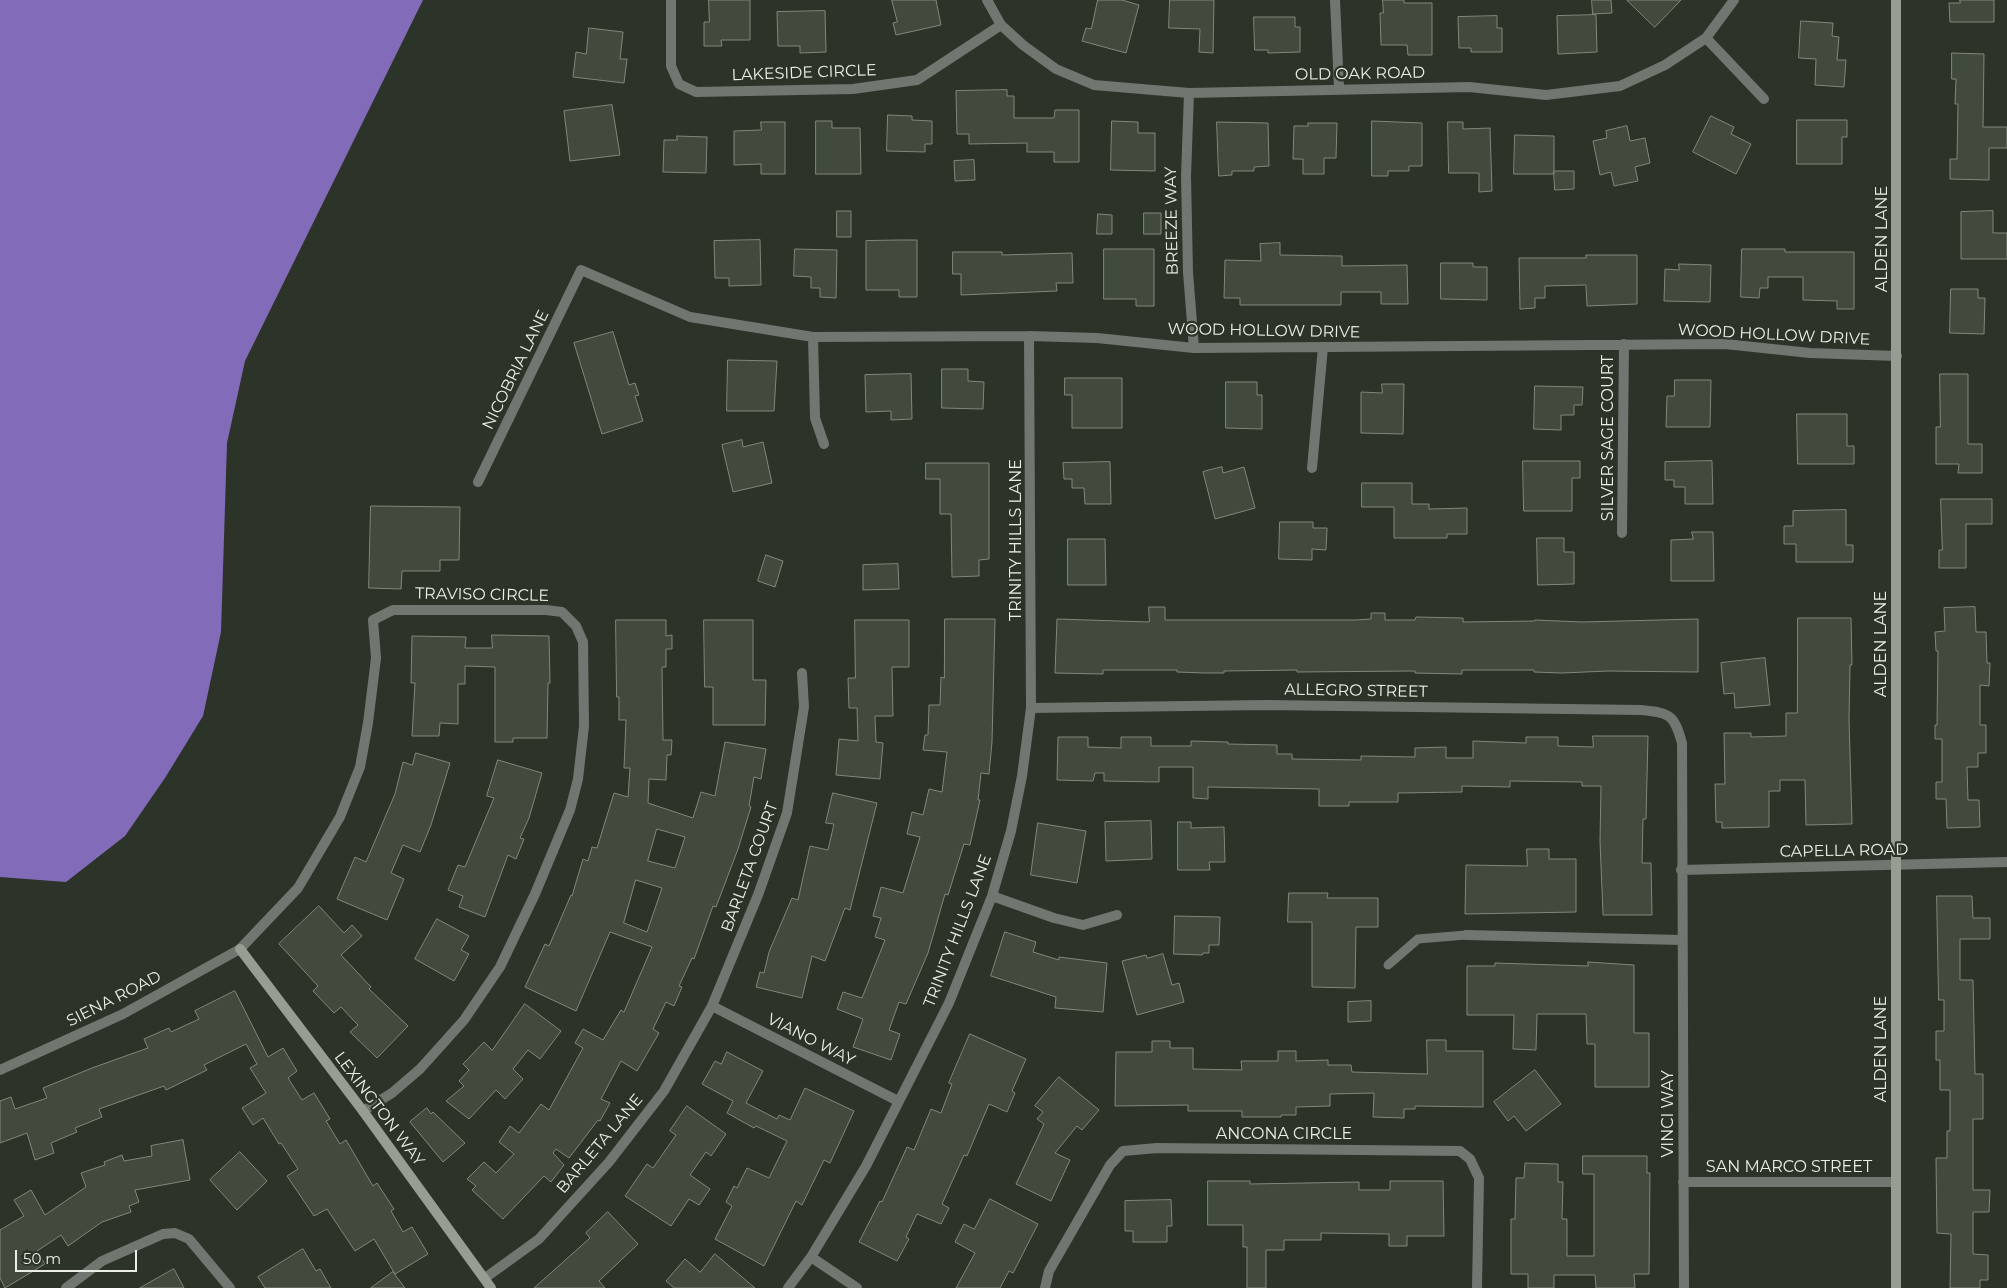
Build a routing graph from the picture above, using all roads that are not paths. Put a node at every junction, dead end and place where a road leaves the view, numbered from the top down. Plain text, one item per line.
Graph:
1 (671, 0) edge
2 (987, 0) edge
3 (1335, 0) edge
4 (1734, 0) edge
5 (1896, 0) edge
6 (1001, 25) junction
7 (1706, 38) junction
8 (1339, 88) junction
9 (1189, 93) junction
10 (1764, 99) dead end
11 (581, 270) joint
12 (1029, 336) junction
13 (813, 337) junction
14 (1624, 344) junction
15 (1323, 347) junction
16 (1194, 348) junction
17 (1897, 356) junction
18 (824, 444) dead end
19 (1312, 468) dead end
20 (478, 482) dead end
21 (1622, 533) dead end
22 (802, 673) dead end
23 (1032, 708) junction
24 (1676, 723) joint
25 (2007, 862) edge
26 (1896, 865) junction
27 (1681, 870) junction
28 (992, 896) junction
29 (1117, 915) dead end
30 (1466, 935) joint
31 (1682, 940) junction
32 (240, 949) junction
33 (1388, 965) dead end
34 (712, 1006) junction
35 (0, 1070) edge
36 (898, 1101) junction
37 (363, 1111) junction
38 (1684, 1182) junction
39 (1895, 1182) junction
40 (811, 1257) junction
41 (485, 1278) junction
42 (66, 1288) edge
43 (230, 1288) edge
44 (491, 1288) edge
45 (788, 1288) edge
46 (857, 1288) edge
47 (1045, 1288) edge
48 (1476, 1288) edge
49 (1684, 1288) edge
50 (1896, 1288) edge

1 - 6 street, LAKESIDE CIRCLE
2 - 6 street, OLD OAK ROAD
3 - 8 street
4 - 7 street, OLD OAK ROAD
5 - 17 street, ALDEN LANE
6 - 9 street, OLD OAK ROAD
7 - 8 street, OLD OAK ROAD
7 - 10 street
8 - 9 street, OLD OAK ROAD
9 - 16 street, BREEZE WAY
11 - 13 street, WOOD HOLLOW DRIVE
11 - 20 street, NICOBRIA LANE
12 - 13 street, WOOD HOLLOW DRIVE
12 - 16 street, WOOD HOLLOW DRIVE
12 - 23 street, TRINITY HILLS LANE
13 - 18 street
14 - 15 street, WOOD HOLLOW DRIVE
14 - 17 street, WOOD HOLLOW DRIVE
14 - 21 street, SILVER SAGE COURT
15 - 16 street, WOOD HOLLOW DRIVE
15 - 19 street
17 - 26 street, ALDEN LANE
22 - 34 street, BARLETA COURT
23 - 24 street, ALLEGRO STREET
23 - 28 street, TRINITY HILLS LANE
24 - 27 street, VINCI WAY
25 - 26 street, CAPELLA ROAD
26 - 27 street, CAPELLA ROAD
26 - 39 street, ALDEN LANE
27 - 31 street, VINCI WAY
28 - 29 street
28 - 36 street, TRINITY HILLS LANE
30 - 31 street
30 - 33 lane
31 - 38 street, VINCI WAY
32 - 35 street, SIENA ROAD
32 - 37 street, LEXINGTON WAY
32 - 37 street, TRAVISO CIRCLE
34 - 36 street, VIANO WAY
34 - 41 street, BARLETA LANE
36 - 40 street, TRINITY HILLS LANE
37 - 41 street, LEXINGTON WAY
38 - 39 street, SAN MARCO STREET
38 - 49 street, VINCI WAY
39 - 50 street, ALDEN LANE
40 - 45 street, TRINITY HILLS LANE
40 - 46 street
41 - 44 street, LEXINGTON WAY
42 - 43 street
47 - 48 street, ANCONA CIRCLE

